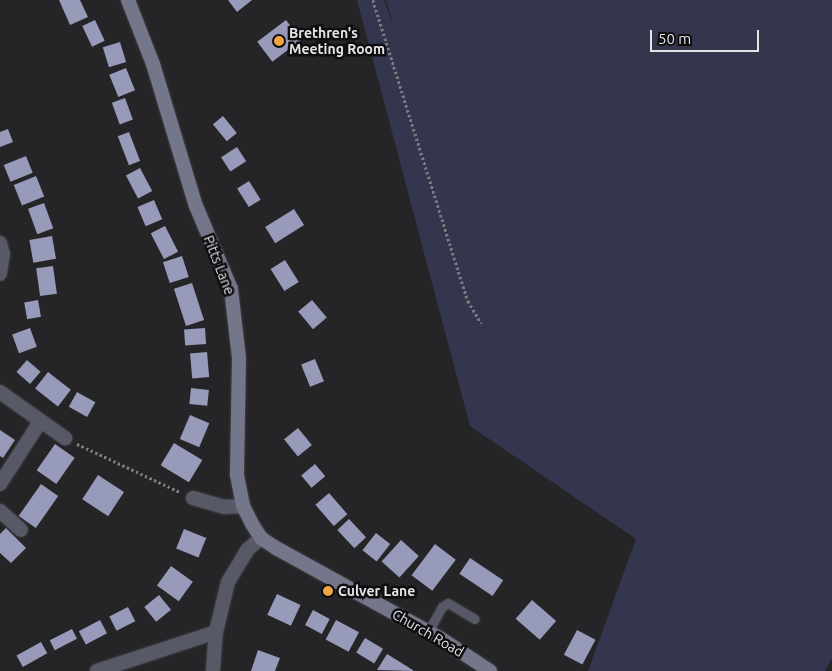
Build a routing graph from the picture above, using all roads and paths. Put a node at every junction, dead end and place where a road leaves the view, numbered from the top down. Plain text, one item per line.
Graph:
1 (128, 0) edge
2 (373, 0) edge
3 (0, 243) edge
4 (0, 274) edge
5 (481, 323) dead end
6 (0, 392) edge
7 (40, 422) junction
8 (65, 438) joint
9 (0, 484) edge
10 (193, 498) joint
11 (243, 506) junction
12 (0, 511) edge
13 (21, 530) dead end
14 (261, 538) junction
15 (475, 619) dead end
16 (216, 632) junction
17 (428, 632) junction
18 (97, 671) edge
19 (213, 671) edge
20 (490, 671) edge

1 - 11 main road, Pitts Lane
2 - 5 path
3 - 4 street
6 - 7 street
7 - 8 street
7 - 9 street
8 - 10 path
10 - 11 street
11 - 14 main road, Pitts Lane
12 - 13 street
14 - 16 street
14 - 17 main road, Church Road
15 - 17 lane
16 - 18 street
16 - 19 street
17 - 20 main road, Church Road

